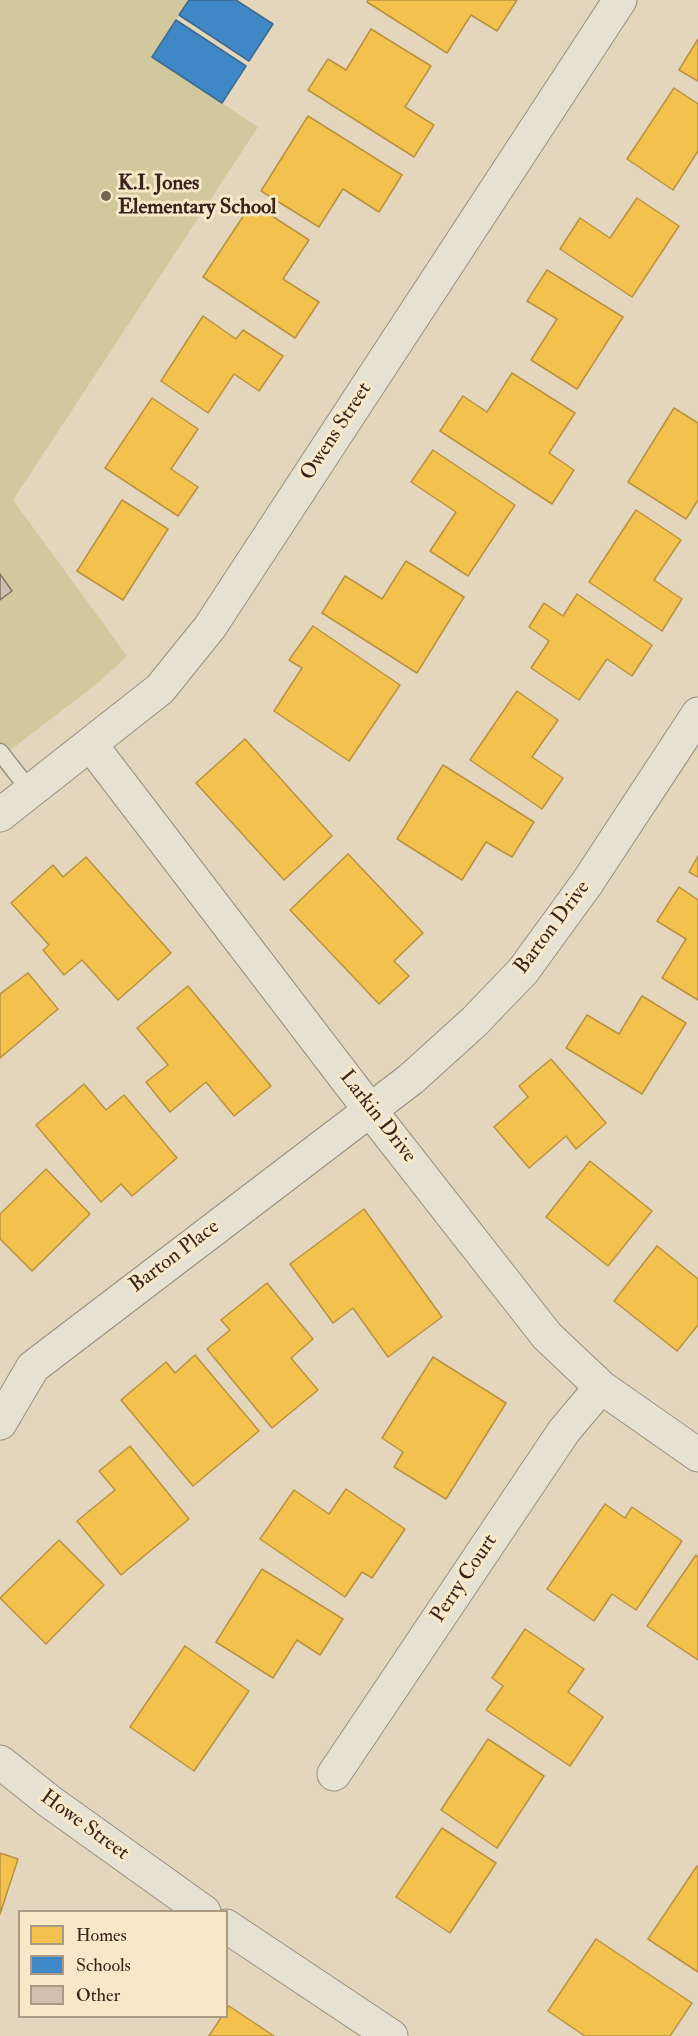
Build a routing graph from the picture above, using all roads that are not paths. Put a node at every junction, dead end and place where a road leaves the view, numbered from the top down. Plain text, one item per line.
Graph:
1 (620, 0) edge
2 (698, 714) edge
3 (91, 745) junction
4 (0, 752) edge
5 (31, 792) junction
6 (0, 815) edge
7 (370, 1110) junction
8 (601, 1388) junction
9 (0, 1423) edge
10 (698, 1455) edge
11 (0, 1762) edge
12 (333, 1774) dead end
13 (162, 1900) edge
14 (200, 1910) edge
15 (228, 1927) edge
16 (391, 2036) edge

1 - 3 street, Owens Street
2 - 7 street, Barton Drive
3 - 5 street, Owens Street
3 - 7 street, Larkin Drive
4 - 5 lane
5 - 6 street, Owens Street
7 - 8 street, Larkin Drive
7 - 9 street, Barton Place
8 - 10 street, Larkin Drive
8 - 12 street, Perry Court
11 - 13 street, Howe Street
13 - 14 street, Howe Street
15 - 16 street

